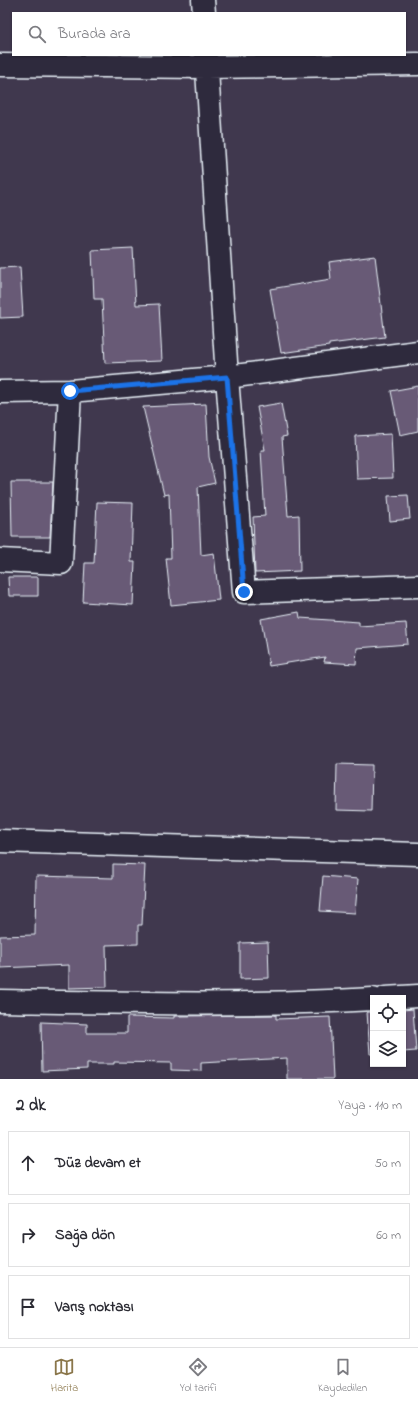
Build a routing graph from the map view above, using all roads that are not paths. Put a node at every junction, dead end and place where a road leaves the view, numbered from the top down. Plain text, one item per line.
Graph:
1 (203, 0) edge
2 (204, 12) edge
3 (206, 61) edge
4 (418, 64) edge
5 (0, 65) edge
6 (418, 352) edge
7 (227, 377) junction
8 (70, 391) junction
9 (0, 392) edge
10 (0, 560) edge
11 (418, 586) edge
12 (0, 841) edge
13 (418, 854) edge
14 (418, 996) edge
15 (406, 997) edge
16 (370, 999) edge
17 (0, 1001) edge

1 - 2 street
3 - 4 street
3 - 5 street
3 - 7 street
6 - 7 street
7 - 8 street
7 - 11 street
8 - 9 street
8 - 10 street
12 - 13 street
14 - 15 street
16 - 17 street

